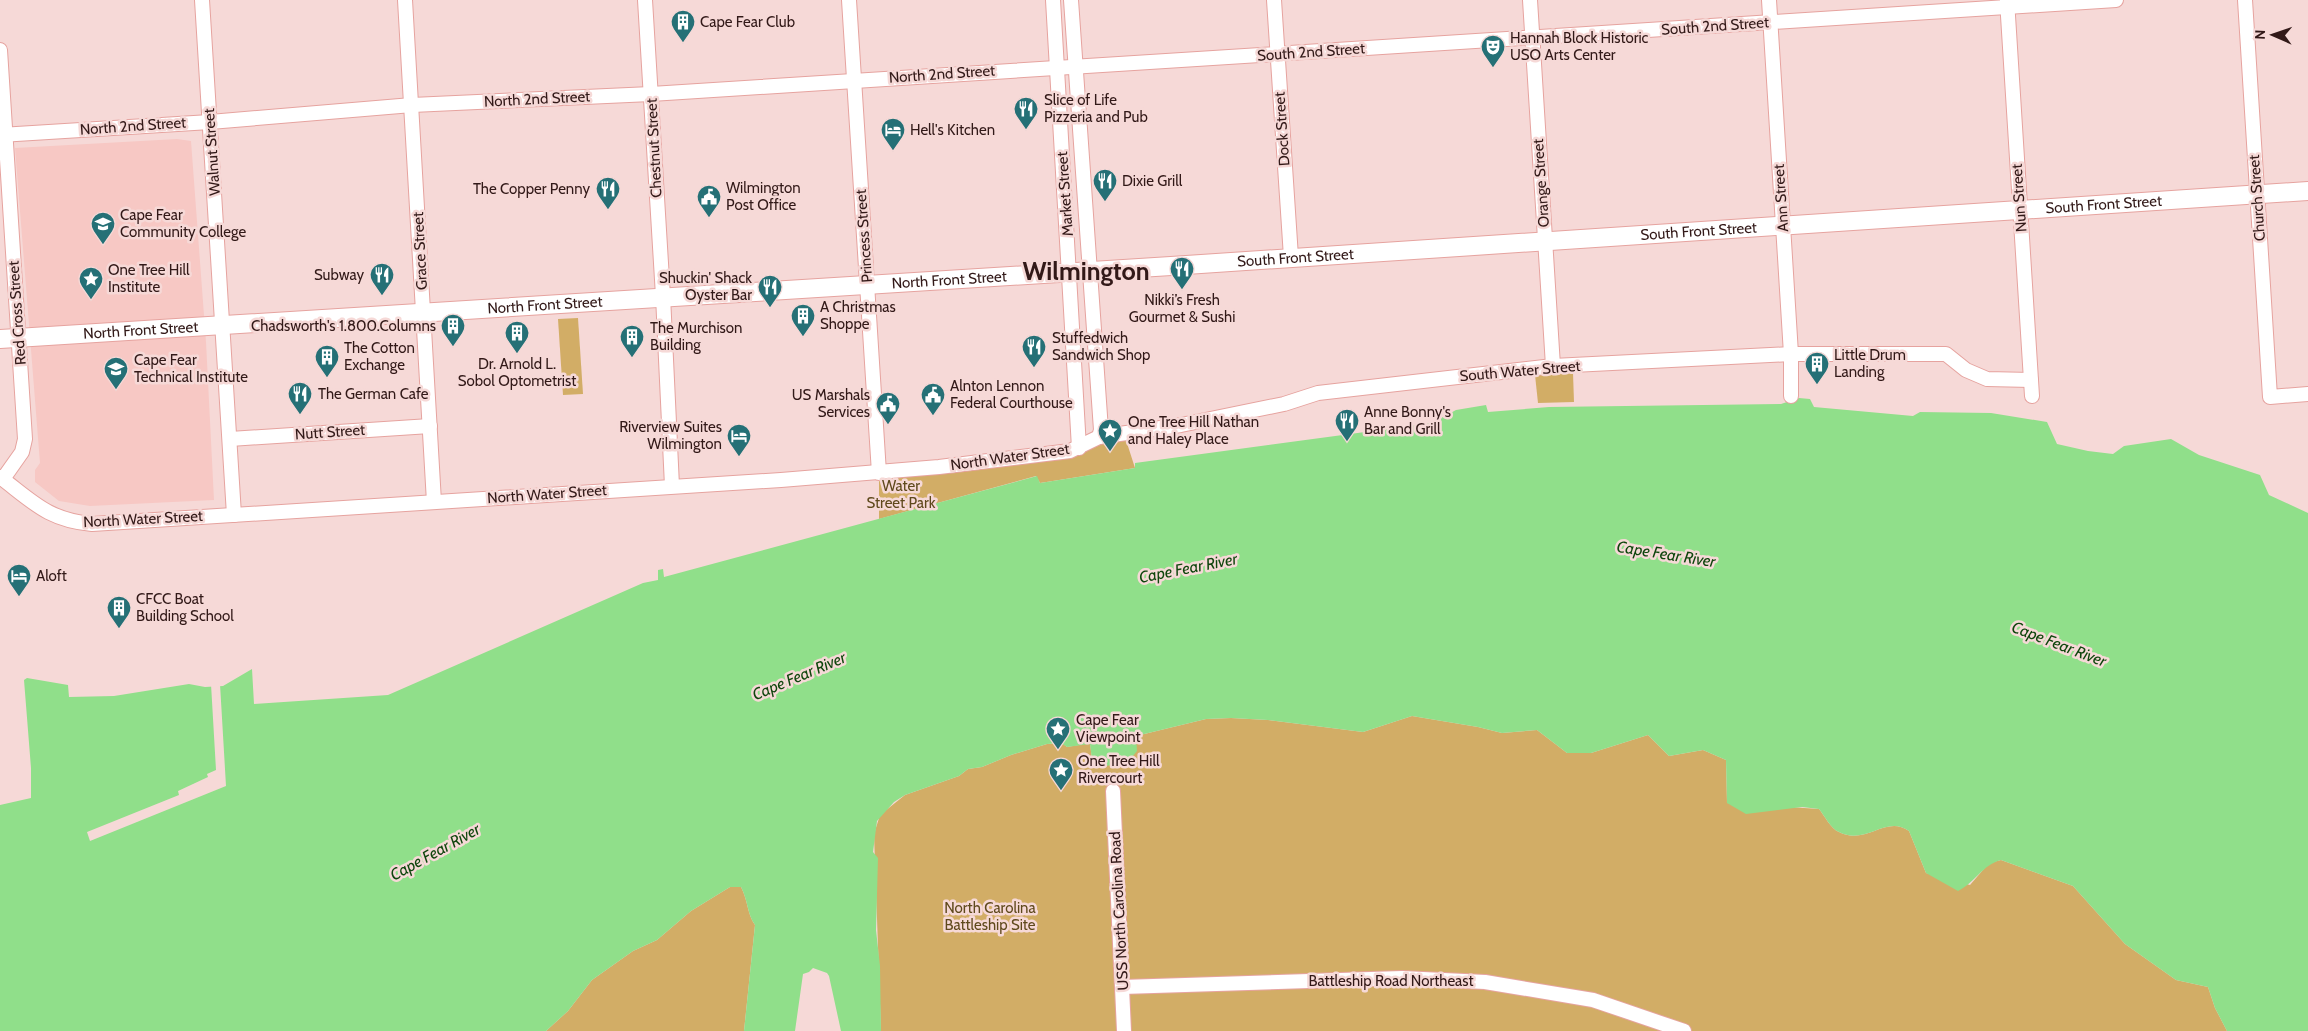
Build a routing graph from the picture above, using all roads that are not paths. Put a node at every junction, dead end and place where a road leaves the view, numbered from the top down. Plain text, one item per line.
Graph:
1 (202, 0) edge
2 (405, 0) edge
3 (645, 0) edge
4 (849, 0) edge
5 (1053, 0) edge
6 (1071, 0) edge
7 (1274, 0) edge
8 (1530, 0) edge
9 (1769, 0) edge
10 (2116, 0) edge
11 (2245, 0) edge
12 (2007, 4) edge
13 (1770, 22) junction
14 (1532, 38) junction
15 (0, 50) edge
16 (1278, 54) junction
17 (1056, 67) junction
18 (1075, 67) junction
19 (853, 80) junction
20 (651, 94) junction
21 (412, 105) junction
22 (210, 122) junction
23 (3, 134) edge
24 (2308, 191) edge
25 (2257, 194) junction
26 (2020, 210) junction
27 (1783, 225) junction
28 (1545, 241) junction
29 (1291, 257) junction
30 (1090, 270) junction
31 (1069, 271) junction
32 (867, 283) junction
33 (663, 296) junction
34 (424, 311) junction
35 (224, 324) junction
36 (19, 338) junction
37 (0, 339) edge
38 (1791, 354) junction
39 (1553, 366) junction
40 (2031, 380) junction
41 (2308, 394) edge
42 (1791, 396) dead end
43 (2032, 396) dead end
44 (430, 426) junction
45 (1099, 437) junction
46 (230, 438) junction
47 (1080, 448) junction
48 (879, 473) junction
49 (2, 478) edge
50 (672, 486) junction
51 (434, 502) junction
52 (234, 514) junction
53 (1113, 791) dead end
54 (1122, 987) junction
55 (1124, 1031) edge
56 (1684, 1031) edge

1 - 22 street, Walnut Street
2 - 21 street, Grace Street
3 - 20 street, Chestnut Street
4 - 19 street, Princess Street
5 - 17 street, Market Street
6 - 18 street, Market Street
7 - 16 street, Dock Street
8 - 14 street, Orange Street
9 - 13 street, Ann Street
10 - 12 street, South 2nd Street
11 - 25 street, Church Street
12 - 13 street, South 2nd Street
12 - 26 street, Nun Street
13 - 14 street, South 2nd Street
13 - 27 street, Ann Street
14 - 16 street, South 2nd Street
14 - 28 street, Orange Street
15 - 23 street, Red Cross Street
16 - 18 street, South 2nd Street
16 - 29 street, Dock Street
17 - 18 street, North 2nd Street
17 - 19 street, North 2nd Street
17 - 31 street, Market Street
18 - 30 street, Market Street
19 - 20 street, North 2nd Street
19 - 32 street, Princess Street
20 - 21 street, North 2nd Street
20 - 33 street, Chestnut Street
21 - 22 street, North 2nd Street
21 - 34 street, Grace Street
22 - 23 street, North 2nd Street
22 - 35 street, Walnut Street
23 - 36 street, Red Cross Street
24 - 25 main road, South Front Street
25 - 26 main road, South Front Street
25 - 41 street, Church Street
26 - 27 main road, South Front Street
26 - 40 street, Nun Street
27 - 28 main road, South Front Street
27 - 38 street, Ann Street
28 - 29 main road, South Front Street
28 - 39 street, Orange Street
29 - 30 main road, South Front Street
30 - 31 main road, North Front Street
30 - 45 street, Market Street
31 - 32 main road, North Front Street
31 - 47 street, Market Street
32 - 33 main road, North Front Street
32 - 48 street, Princess Street
33 - 34 main road, North Front Street
33 - 50 street, Chestnut Street
34 - 35 main road, North Front Street
34 - 44 street, Grace Street
35 - 36 main road, North Front Street
35 - 46 street, Walnut Street
36 - 37 main road, North Front Street
36 - 49 street, Red Cross Street
38 - 39 street, South Water Street
38 - 40 street, South Water Street
38 - 42 street, Ann Street
39 - 45 street, South Water Street
40 - 43 street, Nun Street
44 - 46 street, Nutt Street
44 - 51 street, Grace Street
45 - 47 street, North Water Street
46 - 52 street, Walnut Street
47 - 48 street, North Water Street
48 - 50 street, North Water Street
49 - 52 street, North Water Street
50 - 51 street, North Water Street
51 - 52 street, North Water Street
53 - 54 street, USS North Carolina Road
54 - 55 street, USS North Carolina Road
54 - 56 street, Battleship Road Northeast

